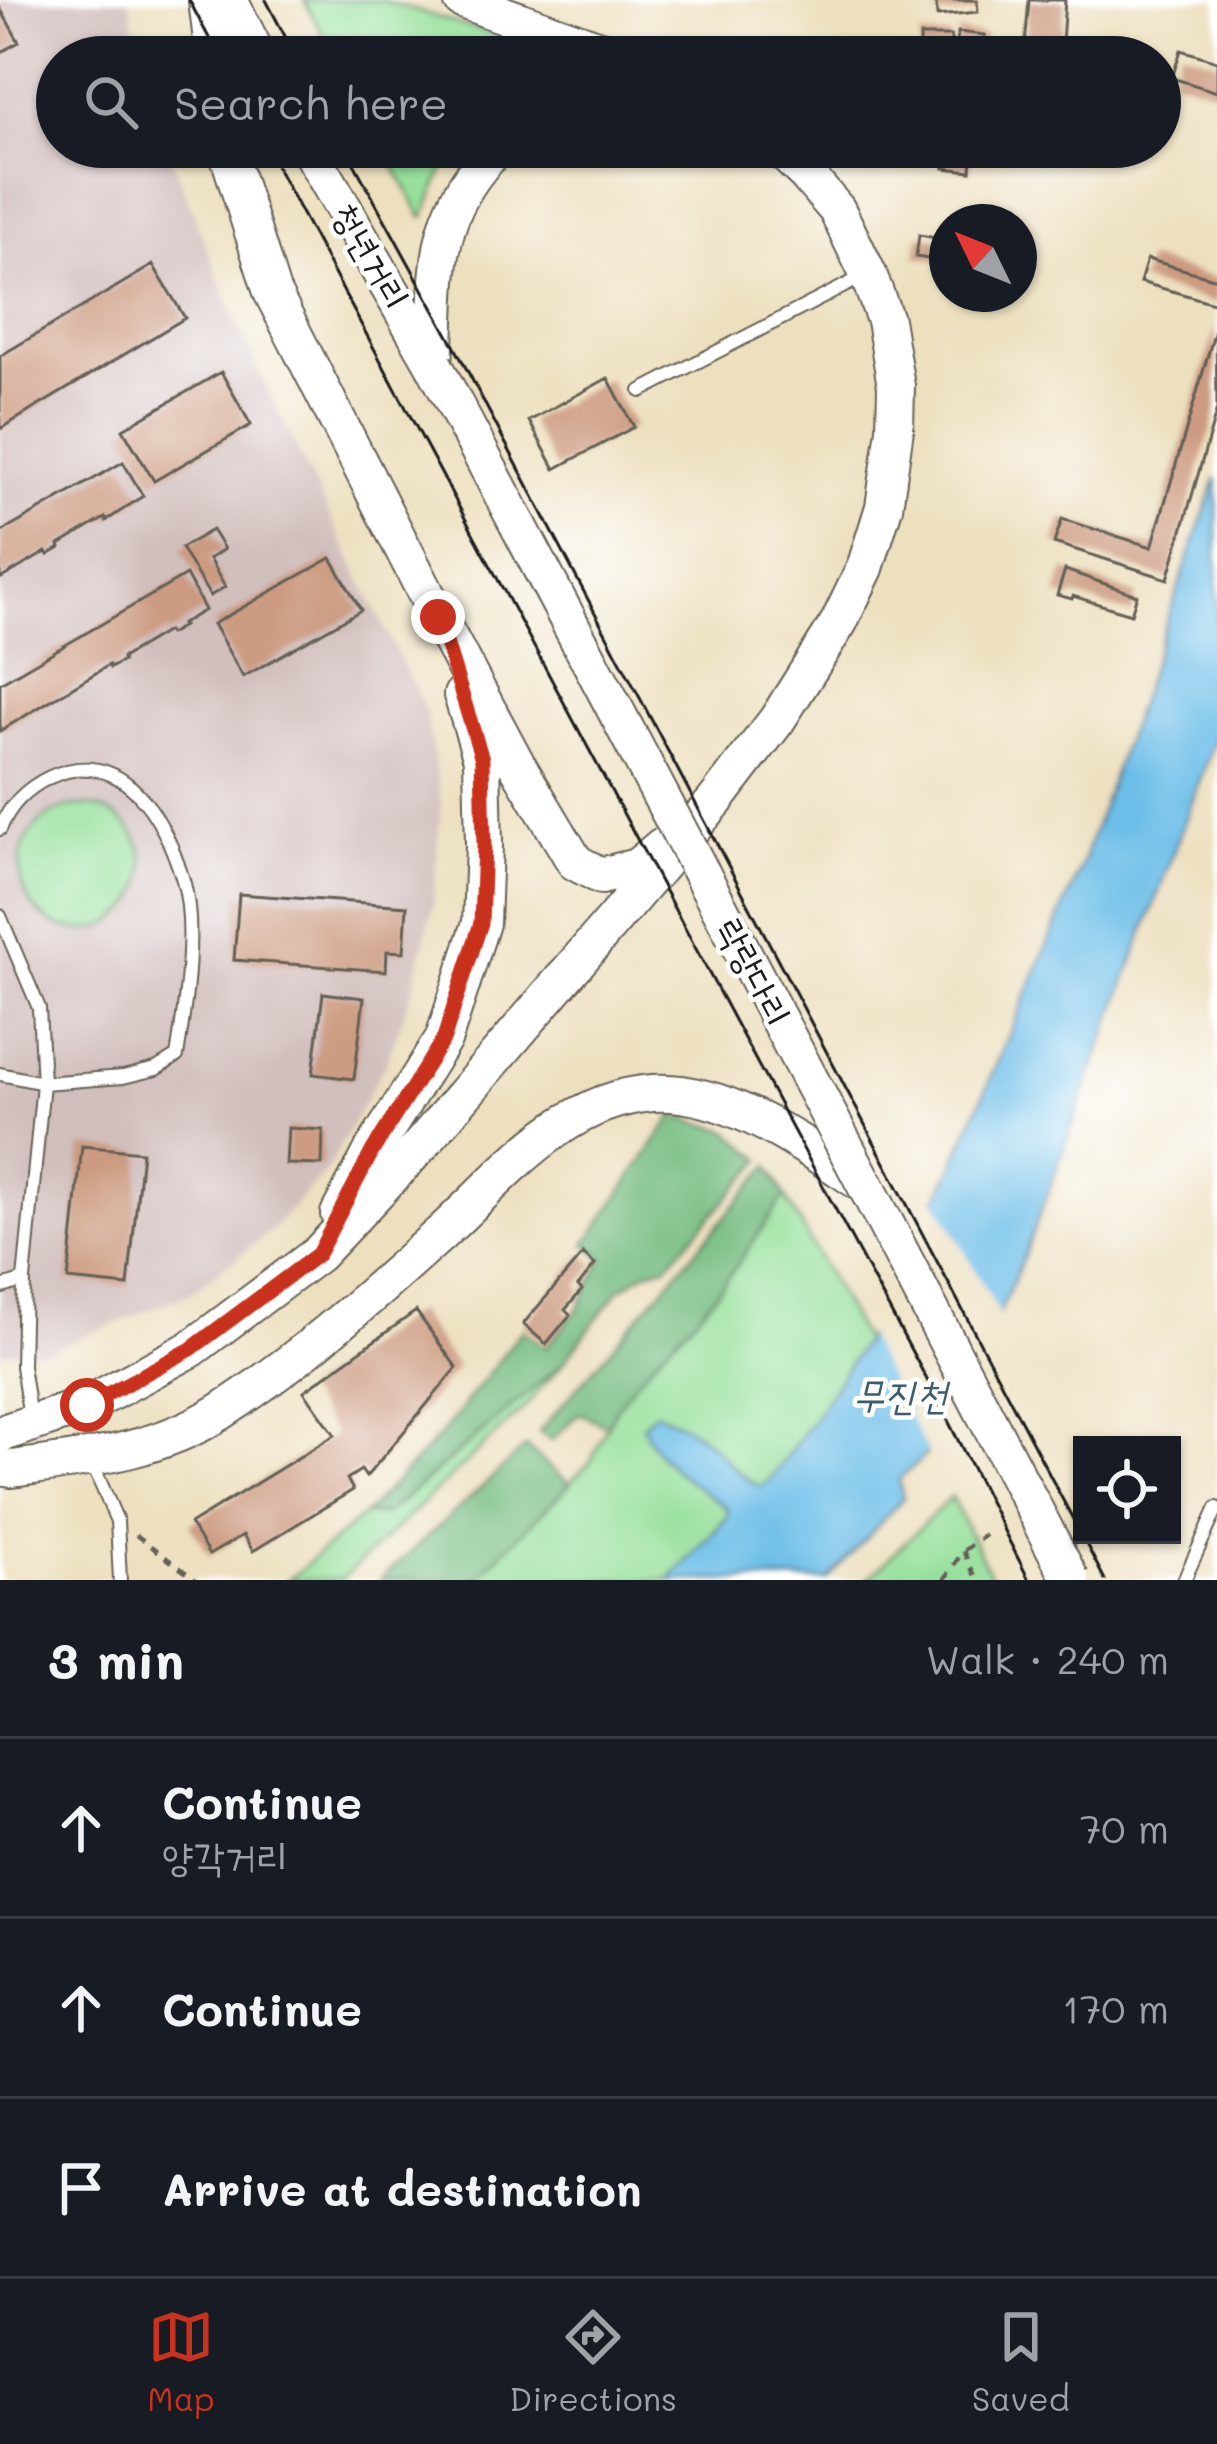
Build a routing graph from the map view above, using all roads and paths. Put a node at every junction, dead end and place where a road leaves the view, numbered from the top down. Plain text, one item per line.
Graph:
1 (207, 0) edge
2 (229, 0) edge
3 (463, 0) edge
4 (211, 36) edge
5 (247, 36) edge
6 (563, 36) edge
7 (233, 168) edge
8 (320, 168) edge
9 (480, 168) edge
10 (800, 168) edge
11 (868, 274) junction
12 (434, 365) junction
13 (641, 391) dead end
14 (438, 617) junction
15 (715, 800) junction
16 (0, 829) edge
17 (0, 916) edge
18 (0, 1074) edge
19 (43, 1083) junction
20 (866, 1186) junction
21 (318, 1254) junction
22 (24, 1280) junction
23 (0, 1288) edge
24 (16, 1430) edge
25 (100, 1456) junction
26 (0, 1467) edge
27 (1217, 1508) edge
28 (117, 1521) junction
29 (985, 1535) dead end
30 (963, 1551) junction
31 (120, 1580) edge
32 (196, 1580) edge
33 (944, 1580) edge
34 (977, 1580) edge
35 (1070, 1580) edge
36 (1184, 1580) edge

1 - 4 main road
2 - 5 main road
3 - 6 main road
7 - 14 main road
8 - 12 main road, 청년거리
9 - 12 main road
10 - 11 main road
11 - 13 lane
11 - 15 main road
12 - 20 main road, 락랑다리, bridge
14 - 15 main road
14 - 21 main road
15 - 21 main road
16 - 19 lane
17 - 19 lane
18 - 19 lane
19 - 22 lane
20 - 25 main road
20 - 35 main road, 락랑다리, bridge
21 - 24 main road
22 - 23 lane
22 - 24 lane
25 - 26 main road
25 - 28 lane
27 - 36 lane
28 - 31 lane
28 - 32 path
29 - 30 path
30 - 33 path
30 - 34 path

